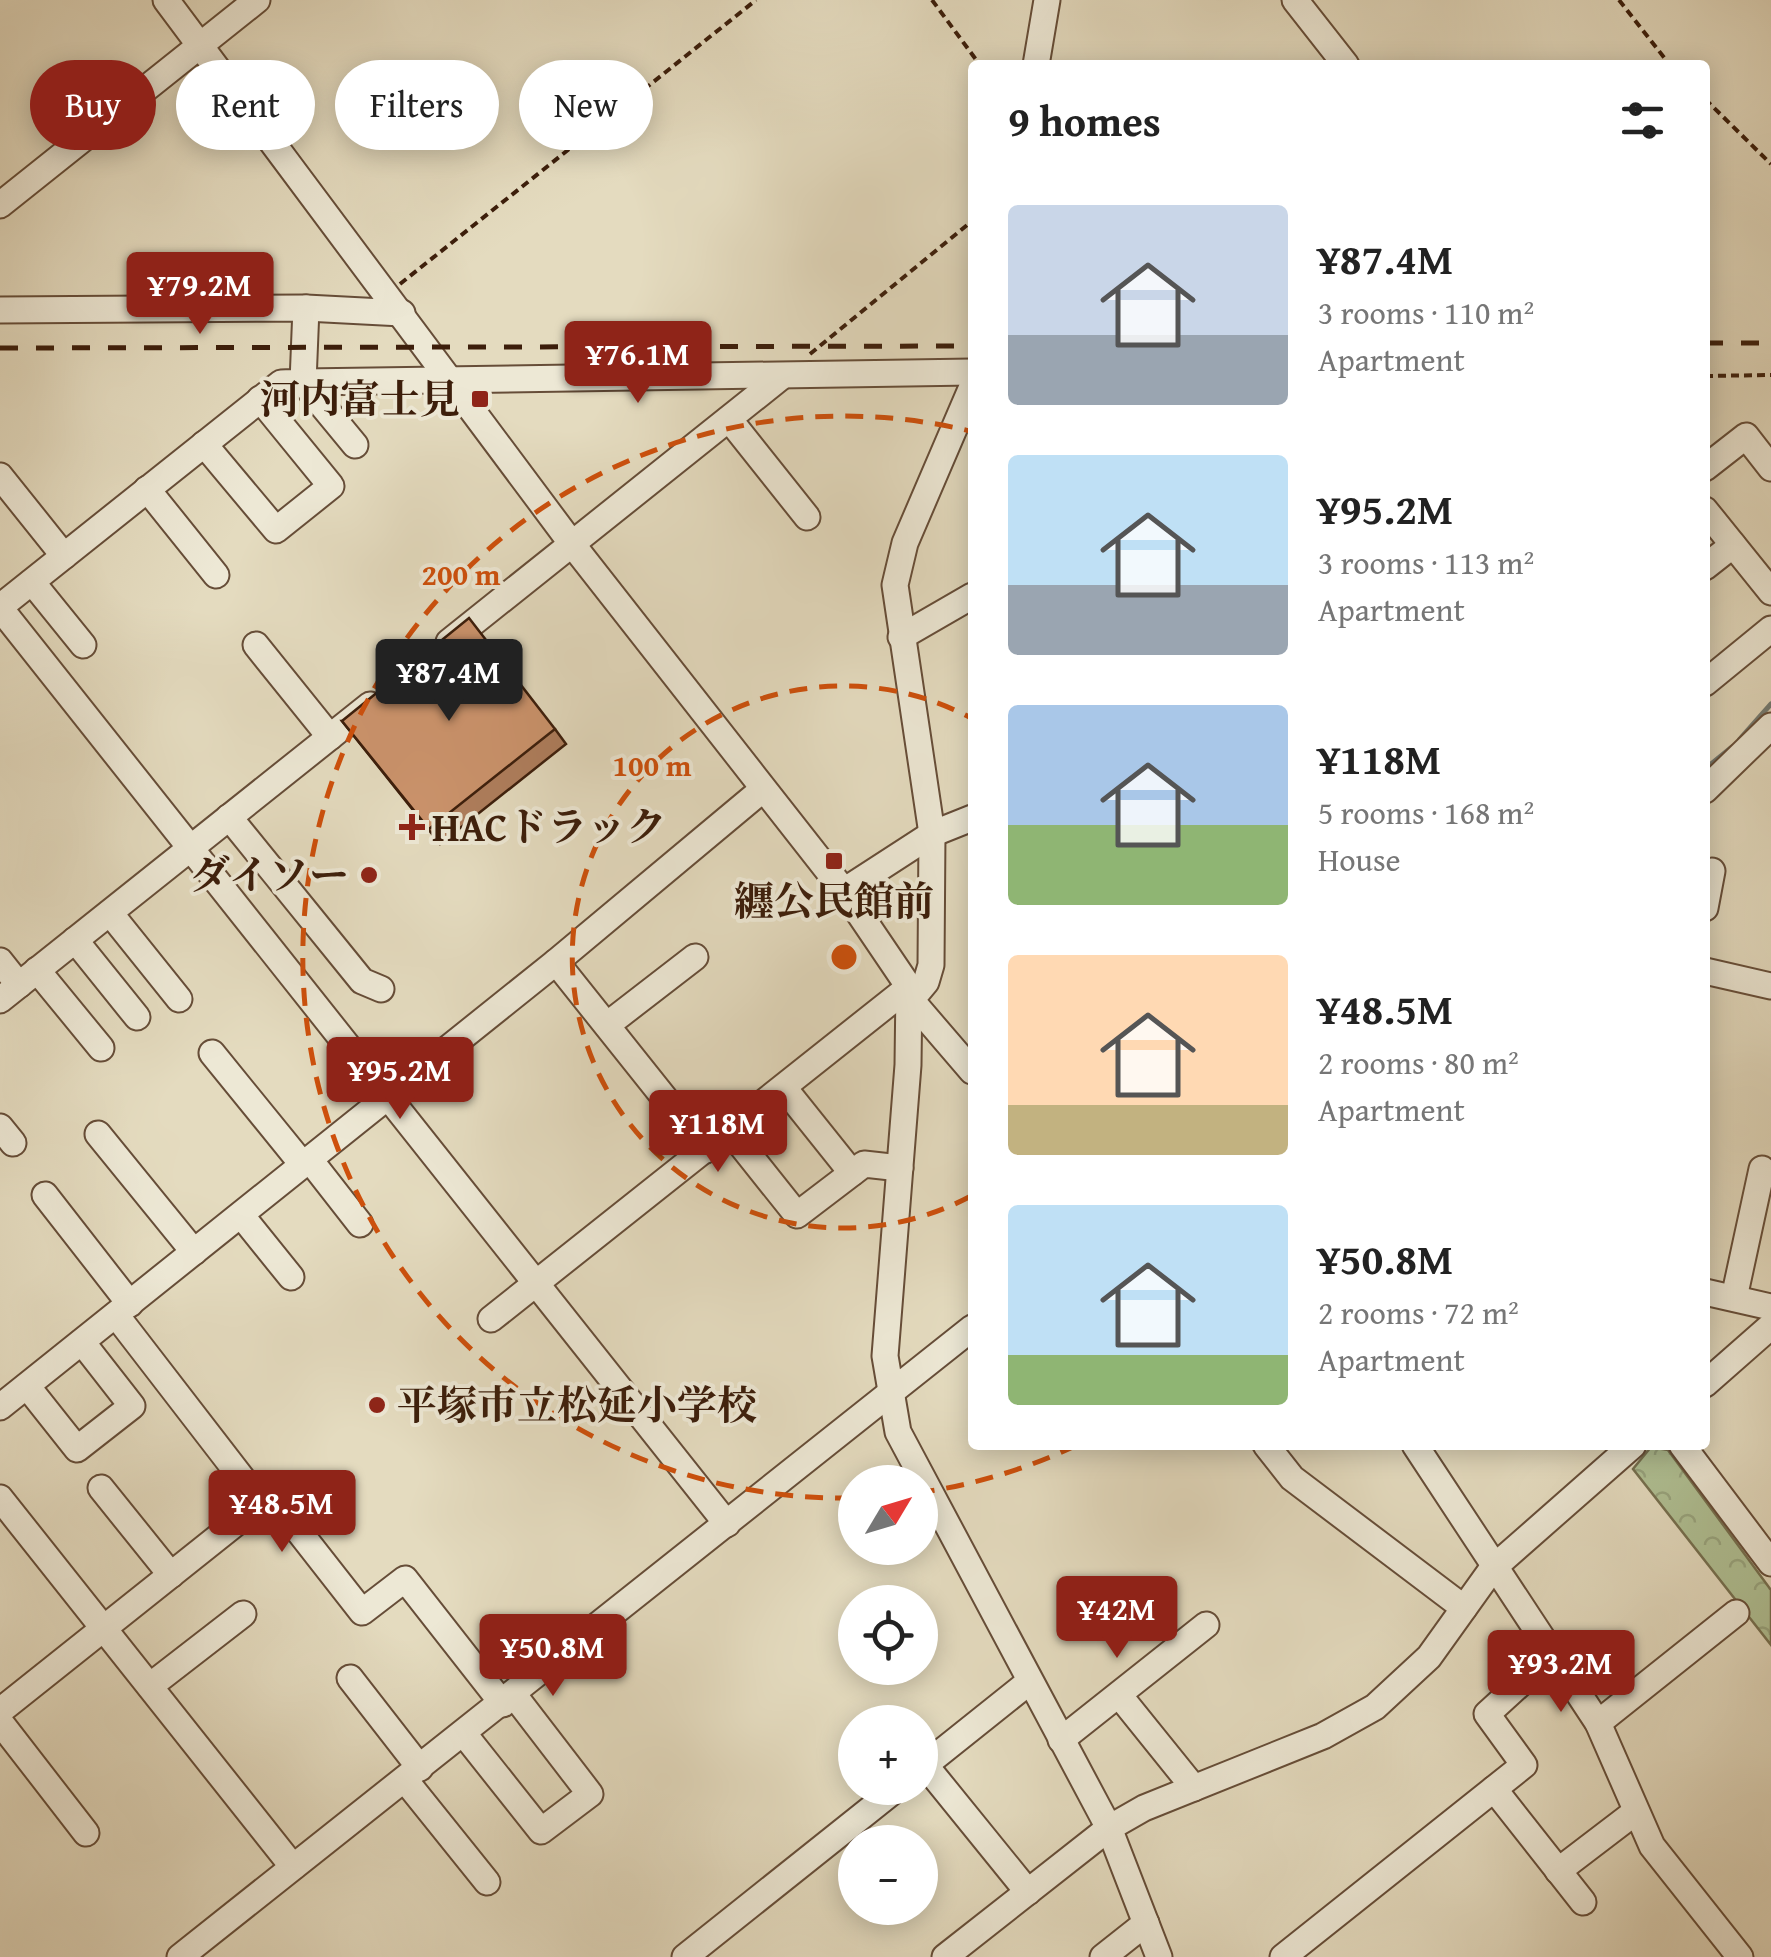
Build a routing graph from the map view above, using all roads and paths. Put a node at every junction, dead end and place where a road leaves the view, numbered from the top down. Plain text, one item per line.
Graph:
1 (166, 0) edge
2 (258, 0) edge
3 (756, 0) edge
4 (932, 0) edge
5 (1048, 0) edge
6 (1295, 0) edge
7 (1619, 0) edge
8 (198, 44) junction
9 (976, 60) edge
10 (1037, 60) edge
11 (1342, 60) edge
12 (1666, 60) edge
13 (1710, 104) edge
14 (1771, 164) edge
15 (0, 205) edge
16 (968, 224) edge
17 (394, 304) junction
18 (306, 308) junction
19 (0, 310) edge
20 (968, 372) edge
21 (1771, 374) edge
22 (1710, 376) edge
23 (781, 377) junction
24 (451, 380) junction
25 (302, 382) junction
26 (260, 399) junction
27 (968, 403) edge
28 (729, 419) junction
29 (204, 444) junction
30 (355, 444) dead end
31 (1710, 464) edge
32 (1771, 468) edge
33 (0, 476) edge
34 (147, 489) junction
35 (1710, 516) edge
36 (807, 517) dead end
37 (572, 544) junction
38 (1733, 544) junction
39 (64, 556) junction
40 (1710, 563) edge
41 (216, 575) dead end
42 (1768, 581) edge
43 (32, 582) junction
44 (968, 598) edge
45 (0, 608) edge
46 (1771, 630) edge
47 (900, 637) junction
48 (83, 645) dead end
49 (256, 645) dead end
50 (436, 652) edge
51 (1710, 678) edge
52 (391, 688) edge
53 (1771, 726) edge
54 (330, 737) junction
55 (1710, 785) edge
56 (762, 790) junction
57 (230, 817) junction
58 (968, 820) edge
59 (932, 834) junction
60 (191, 848) junction
61 (1712, 871) dead end
62 (1710, 882) edge
63 (844, 891) junction
64 (110, 913) junction
65 (75, 940) junction
66 (694, 957) dead end
67 (0, 961) edge
68 (556, 962) junction
69 (1710, 973) edge
70 (19, 985) edge
71 (1771, 986) edge
72 (382, 989) dead end
73 (910, 994) junction
74 (179, 999) dead end
75 (137, 1017) dead end
76 (607, 1025) junction
77 (101, 1048) dead end
78 (212, 1053) dead end
79 (968, 1066) edge
80 (784, 1088) junction
81 (387, 1098) junction
82 (730, 1131) junction
83 (98, 1134) dead end
84 (706, 1150) junction
85 (306, 1162) junction
86 (900, 1168) junction
87 (1762, 1169) dead end
88 (852, 1172) junction
89 (44, 1195) dead end
90 (241, 1215) junction
91 (360, 1224) dead end
92 (194, 1252) junction
93 (292, 1276) dead end
94 (535, 1284) junction
95 (1710, 1293) edge
96 (1734, 1298) junction
97 (1771, 1306) edge
98 (123, 1310) junction
99 (491, 1319) dead end
100 (1771, 1326) edge
101 (968, 1331) edge
102 (82, 1342) junction
103 (1710, 1380) edge
104 (27, 1386) junction
105 (890, 1394) junction
106 (0, 1407) edge
107 (1270, 1450) edge
108 (1418, 1450) edge
109 (1627, 1450) edge
110 (1686, 1450) edge
111 (101, 1488) dead end
112 (0, 1498) edge
113 (262, 1503) junction
114 (727, 1524) junction
115 (1769, 1556) edge
116 (1492, 1569) junction
117 (171, 1575) junction
118 (1464, 1608) junction
119 (1736, 1613) dead end
120 (243, 1614) dead end
121 (1206, 1625) dead end
122 (105, 1629) junction
123 (1555, 1652) junction
124 (350, 1678) dead end
125 (1029, 1682) junction
126 (150, 1686) junction
127 (1118, 1695) junction
128 (508, 1699) junction
129 (0, 1711) edge
130 (0, 1722) edge
131 (1598, 1723) junction
132 (464, 1734) junction
133 (1061, 1740) junction
134 (938, 1755) edge
135 (412, 1774) junction
136 (938, 1785) edge
137 (1194, 1788) junction
138 (1494, 1789) junction
139 (876, 1805) edge
140 (1634, 1812) junction
141 (1108, 1828) junction
142 (86, 1834) dead end
143 (294, 1867) junction
144 (1558, 1871) junction
145 (488, 1882) dead end
146 (1028, 1892) junction
147 (1583, 1902) dead end
148 (1146, 1923) junction
149 (180, 1957) edge
150 (685, 1957) edge
151 (946, 1957) edge
152 (1103, 1957) edge
153 (1159, 1957) edge
154 (1283, 1957) edge
155 (1740, 1957) edge

1 - 8 street
2 - 8 street
3 - 17 path
4 - 9 path
5 - 10 street
6 - 11 street
7 - 12 path
8 - 15 street
8 - 17 street
13 - 14 path
16 - 23 path
17 - 18 street
17 - 24 street
18 - 19 street
18 - 25 street
20 - 23 street
21 - 22 path
23 - 24 street
23 - 28 street
24 - 25 street
24 - 37 street
25 - 26 street
25 - 30 street
26 - 29 street
26 - 29 street
27 - 47 street
28 - 36 street
28 - 37 street
29 - 34 street
31 - 32 street
33 - 39 street
34 - 39 street
34 - 41 street
35 - 38 street
37 - 50 street
37 - 56 street
38 - 40 street
38 - 42 street
39 - 43 street
43 - 45 street
43 - 48 street
44 - 47 street
45 - 60 street
46 - 51 street
47 - 59 street
49 - 54 street
52 - 54 street
53 - 55 street
54 - 57 street
56 - 63 street
56 - 68 street
57 - 60 street
57 - 72 street
58 - 59 street
59 - 63 street
59 - 73 street
60 - 64 street
60 - 81 street
61 - 62 street
63 - 73 street
64 - 65 street
64 - 74 street
65 - 70 street
65 - 75 street
66 - 76 street
67 - 70 street
68 - 76 street
68 - 81 street
69 - 71 street
70 - 77 street
73 - 79 street
73 - 80 street
73 - 86 street
76 - 84 street
78 - 85 street
80 - 82 street
80 - 88 street
81 - 85 street
81 - 94 street
82 - 84 street
82 - 88 street
83 - 92 street
84 - 94 street
85 - 90 street
85 - 91 street
86 - 88 street
86 - 105 street
87 - 96 street
89 - 98 street
90 - 92 street
90 - 93 street
92 - 98 street
94 - 99 street
94 - 114 street
95 - 96 street
96 - 97 street
98 - 102 street
98 - 113 street
100 - 103 street
101 - 105 street
102 - 104 street
102 - 104 street
104 - 106 street
105 - 114 street
105 - 125 street
107 - 118 street
108 - 116 street
109 - 116 street
110 - 115 street
111 - 117 street
112 - 122 street
113 - 117 street
113 - 128 street
114 - 128 street
116 - 118 street
116 - 123 street
117 - 122 street
118 - 137 street
119 - 131 street
120 - 126 street
121 - 127 street
122 - 126 street
122 - 129 street
123 - 131 street
123 - 138 street
124 - 135 street
125 - 133 street
125 - 134 street
126 - 143 street
127 - 133 street
127 - 137 street
128 - 132 street
128 - 132 street
130 - 142 street
131 - 140 street
132 - 135 street
133 - 141 street
135 - 143 street
135 - 145 street
136 - 146 street
137 - 141 street
138 - 144 street
138 - 154 street
139 - 150 street
140 - 144 street
140 - 155 street
141 - 146 street
141 - 148 street
143 - 149 street
144 - 147 street
146 - 151 street
148 - 152 street
148 - 153 street

